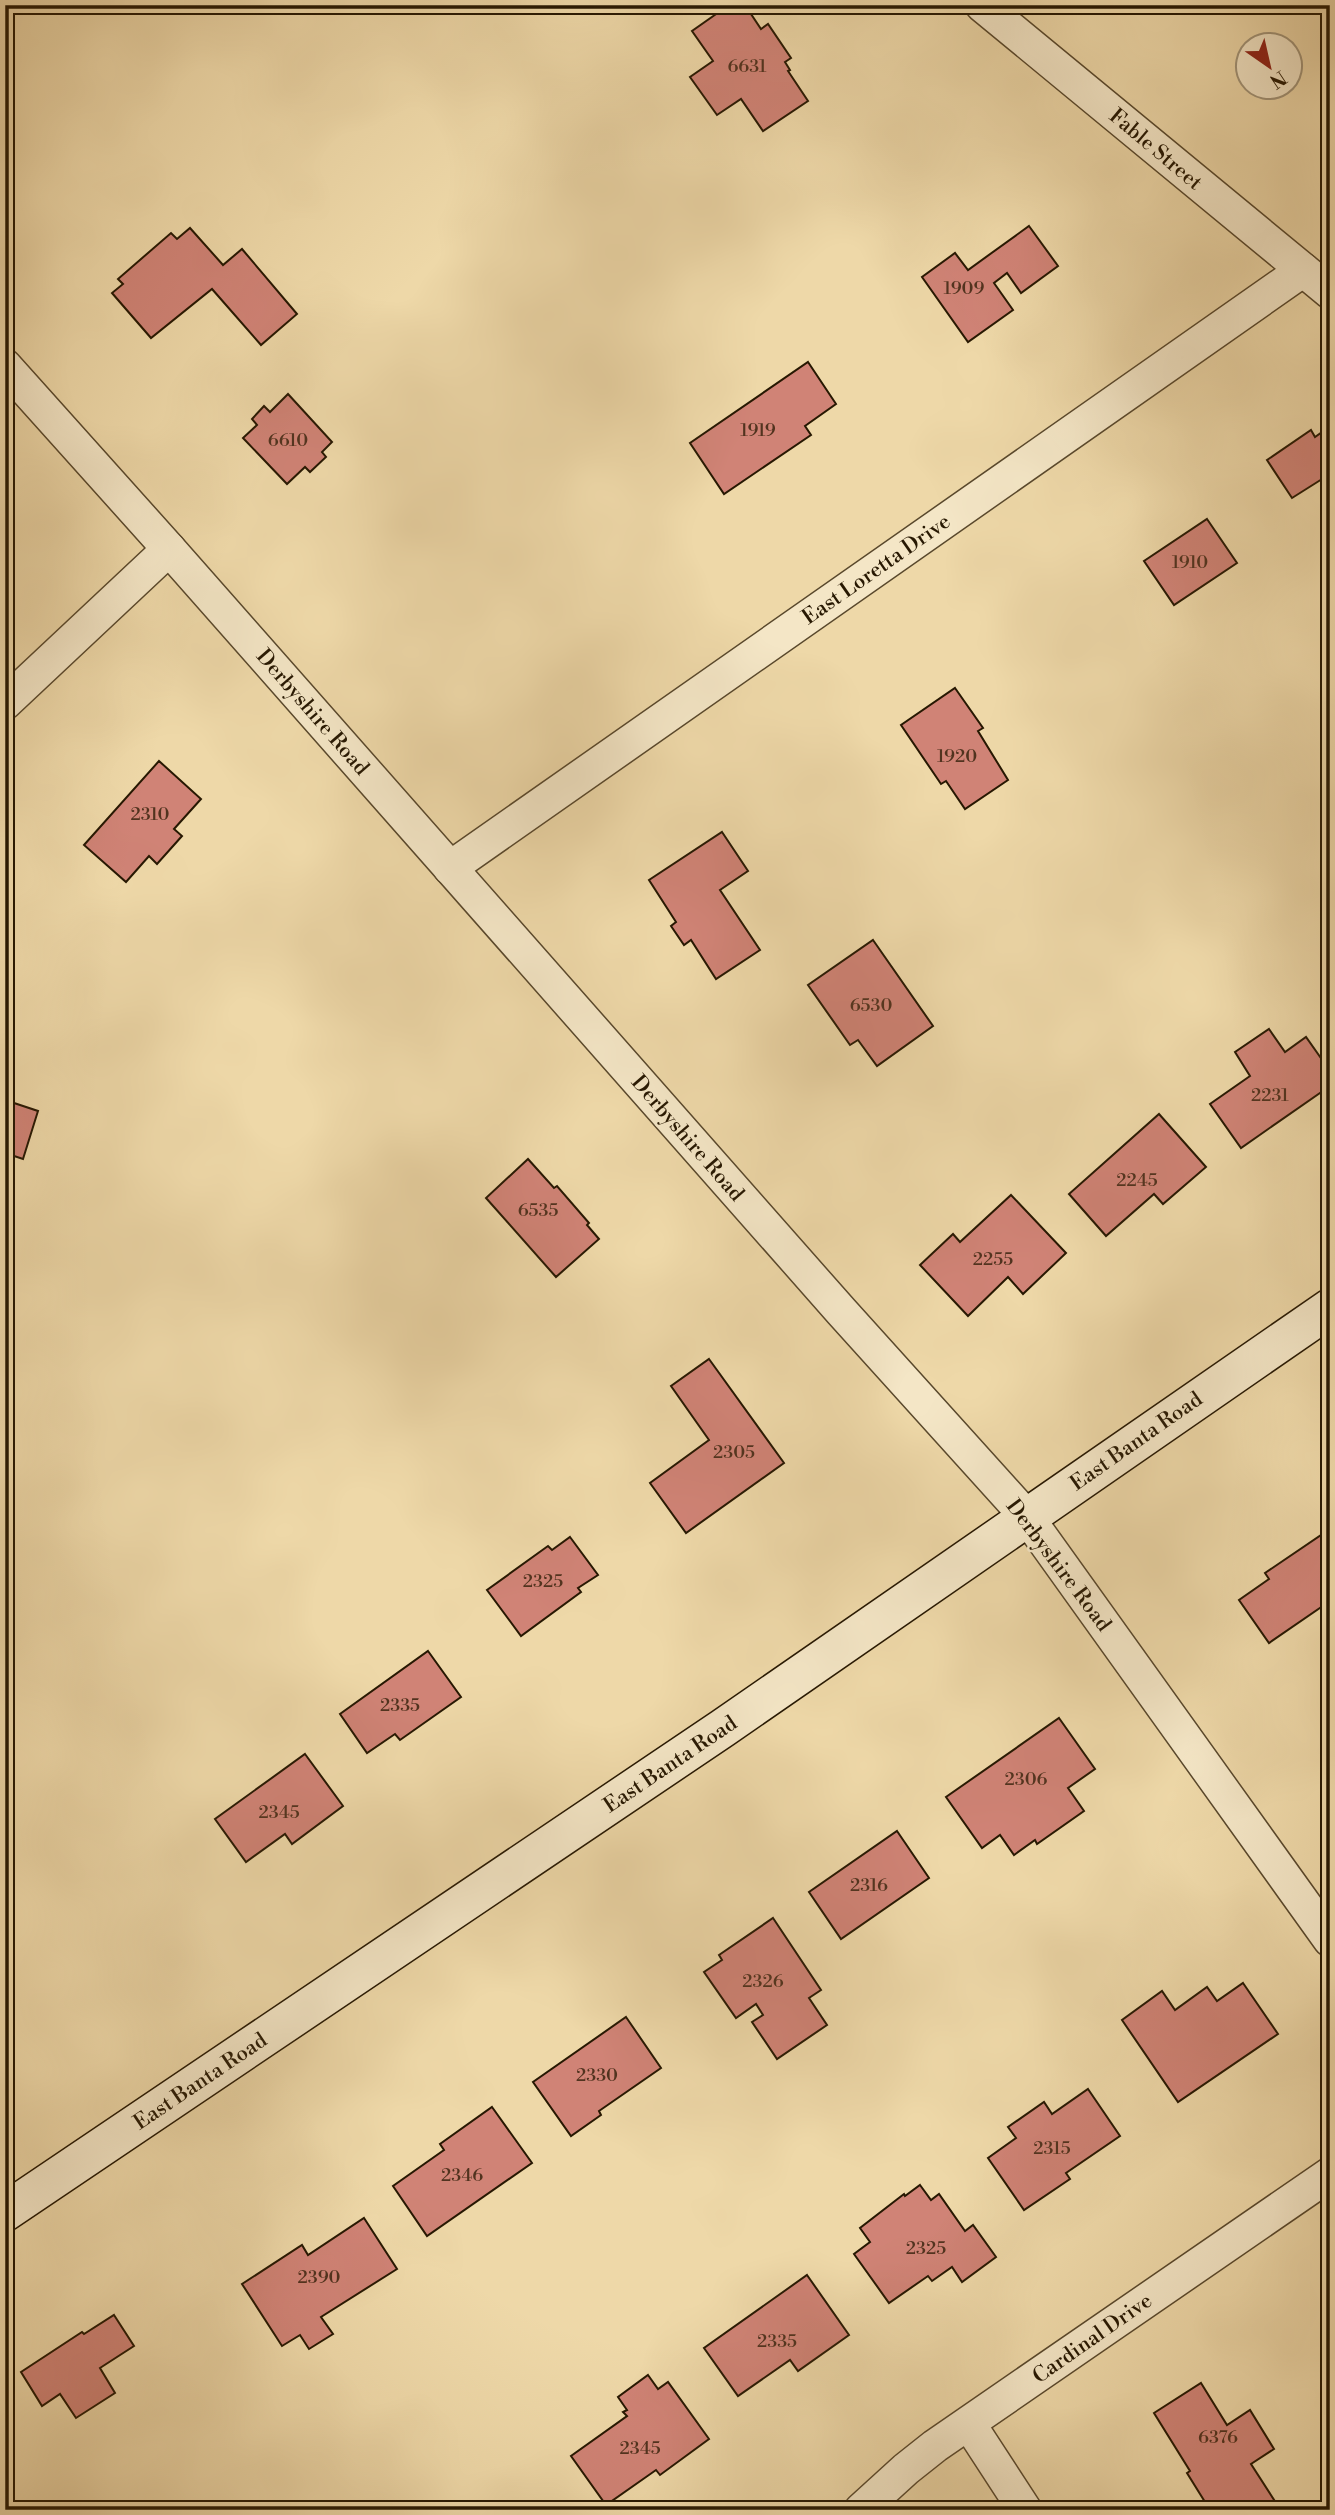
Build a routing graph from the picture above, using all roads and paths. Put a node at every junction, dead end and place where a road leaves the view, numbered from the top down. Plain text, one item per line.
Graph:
1 (982, 5) edge
2 (1303, 270) junction
3 (1330, 292) edge
4 (5, 366) edge
5 (169, 549) junction
6 (5, 703) edge
7 (450, 868) junction
8 (1330, 1308) edge
9 (1027, 1517) junction
10 (1330, 1940) edge
11 (1330, 2174) edge
12 (5, 2212) edge
13 (969, 2424) junction
14 (861, 2510) edge
15 (1025, 2510) edge

1 - 2 street, Fable Street
2 - 3 street, Fable Street
2 - 7 street, East Loretta Drive
4 - 5 street, Derbyshire Road
5 - 6 street
5 - 7 street, Derbyshire Road
7 - 9 street, Derbyshire Road
8 - 9 street, East Banta Road
9 - 10 street, Derbyshire Road
9 - 12 street, East Banta Road
11 - 13 street, Cardinal Drive
13 - 14 street, Cardinal Drive
13 - 15 street

